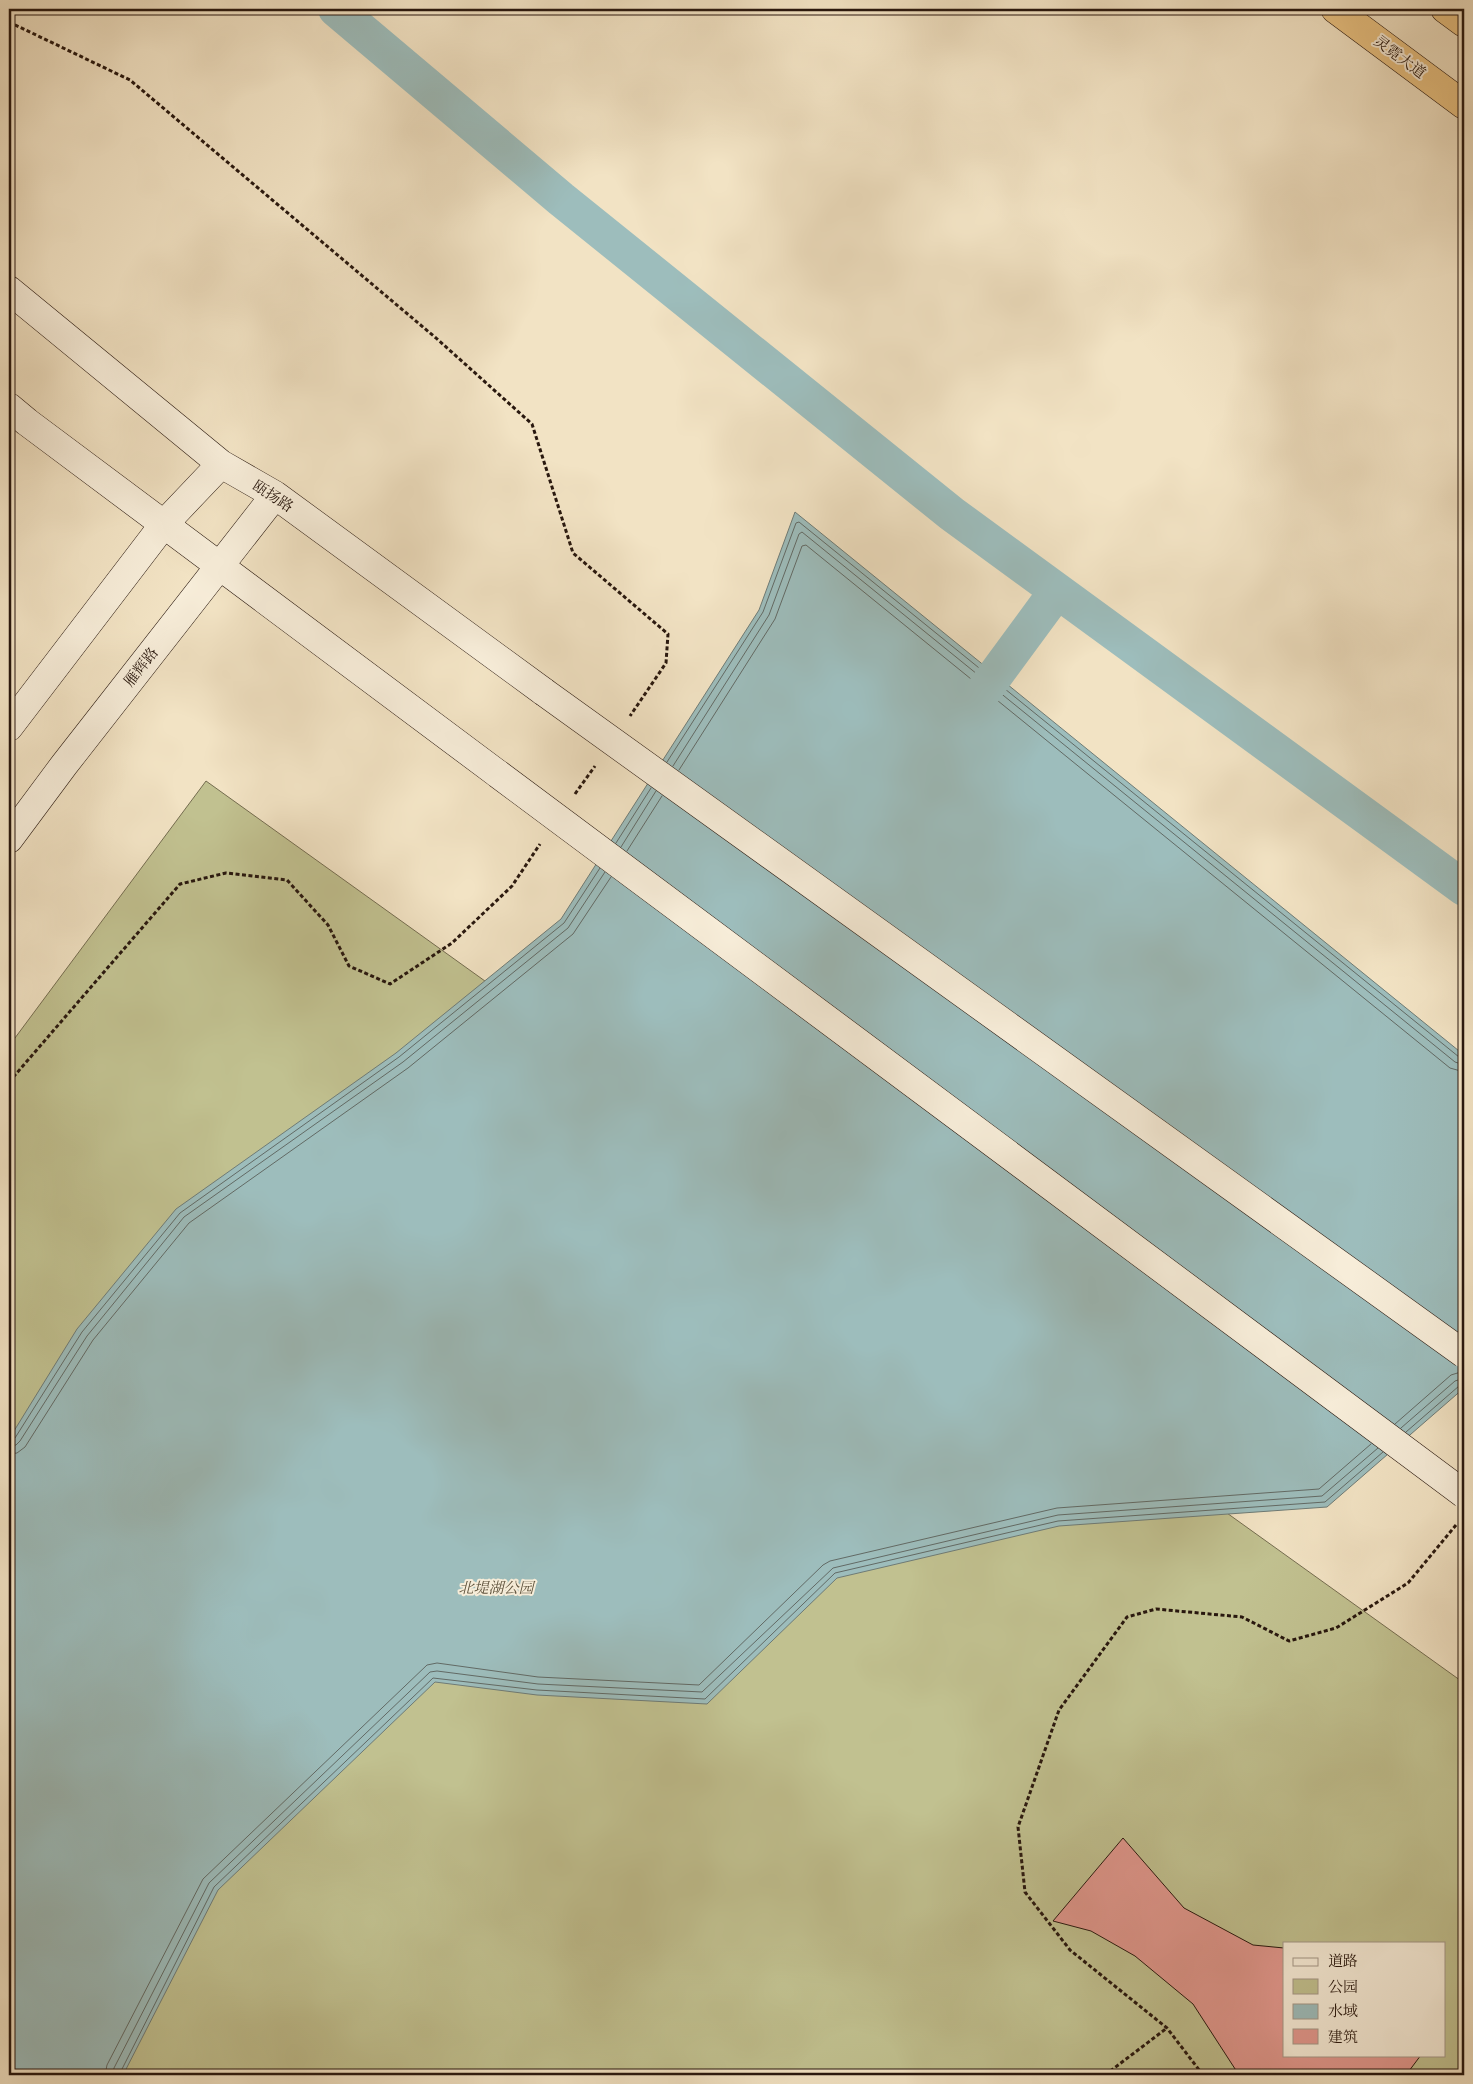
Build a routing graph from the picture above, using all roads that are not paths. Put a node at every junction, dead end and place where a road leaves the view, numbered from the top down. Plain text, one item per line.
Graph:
1 (1335, 9) edge
2 (1444, 9) edge
3 (1464, 23) edge
4 (1464, 105) edge
5 (9, 290) edge
6 (9, 407) edge
7 (222, 464) junction
8 (275, 495) junction
9 (164, 524) junction
10 (220, 566) junction
11 (9, 727) edge
12 (9, 839) edge
13 (1464, 1354) edge
14 (1464, 1494) edge

1 - 4 highway, 灵霓大道
2 - 3 highway
5 - 7 street, 瓯扬路
6 - 9 street
7 - 8 street, 瓯扬路
7 - 9 street
8 - 10 street, 雁辉路
8 - 13 street, 瓯扬路, bridge
9 - 10 street
9 - 11 street
10 - 12 street, 雁辉路
10 - 14 street, bridge

